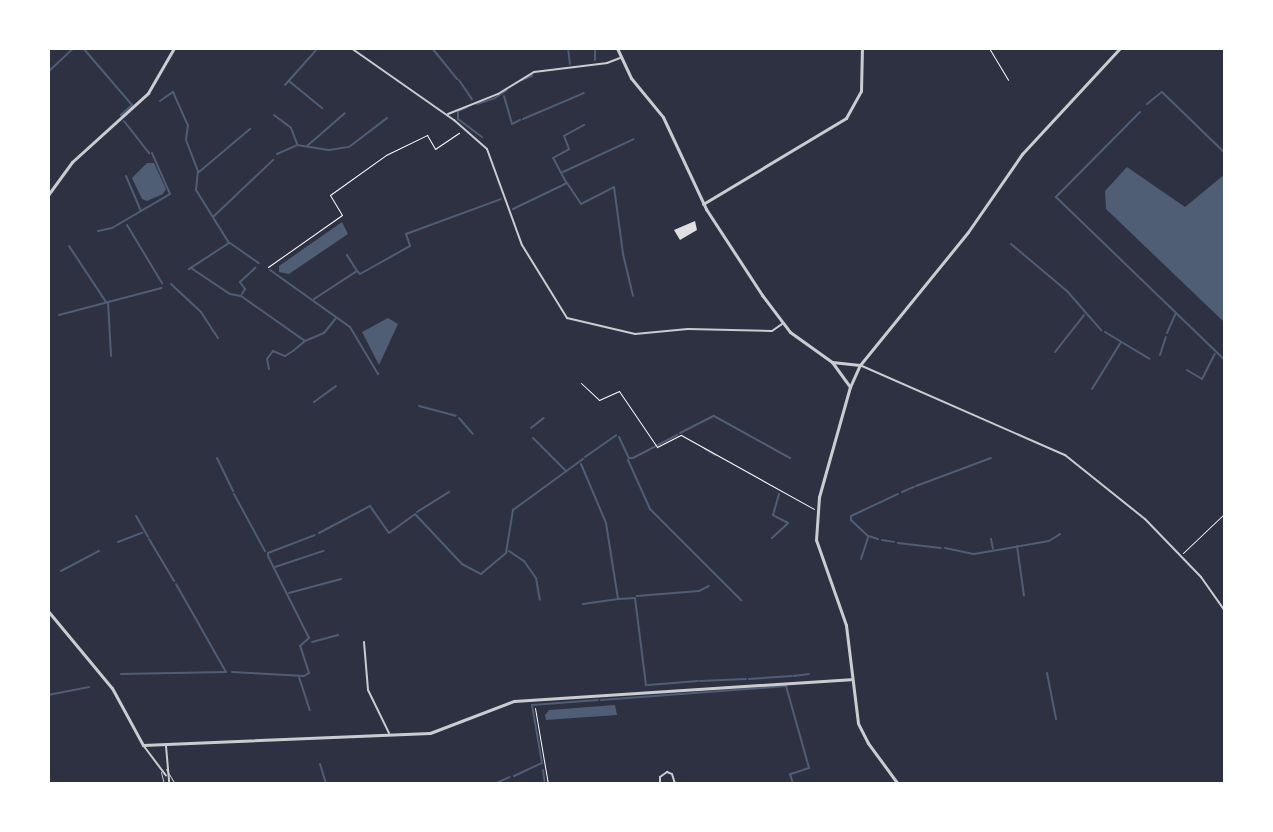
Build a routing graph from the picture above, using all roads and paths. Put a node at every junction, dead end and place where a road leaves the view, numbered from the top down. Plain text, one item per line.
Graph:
1 (174, 48) edge
2 (351, 48) edge
3 (617, 48) edge
4 (862, 48) edge
5 (989, 48) edge
6 (1120, 48) edge
7 (620, 58) junction
8 (1008, 80) dead end
9 (455, 111) junction
10 (447, 115) junction
11 (454, 120) junction
12 (465, 129) junction
13 (48, 195) edge
14 (703, 204) junction
15 (268, 267) dead end
16 (782, 324) junction
17 (832, 362) junction
18 (860, 365) junction
19 (581, 383) dead end
20 (850, 387) junction
21 (816, 510) junction
22 (1225, 513) edge
23 (1181, 555) junction
24 (48, 611) edge
25 (1225, 611) edge
26 (364, 642) dead end
27 (850, 679) junction
28 (535, 706) dead end
29 (389, 735) junction
30 (166, 744) junction
31 (143, 745) junction
32 (164, 770) junction
33 (164, 784) edge
34 (169, 784) edge
35 (175, 784) edge
36 (548, 784) edge
37 (660, 784) edge
38 (675, 784) edge
39 (898, 784) edge

1 - 13 street
2 - 10 street
3 - 7 street
4 - 14 street
5 - 8 path
6 - 18 street
7 - 9 street
7 - 14 street
9 - 10 street
9 - 11 street
10 - 11 street
11 - 12 street
12 - 15 path
12 - 16 street
14 - 16 street
16 - 17 street
17 - 18 street
17 - 20 street
18 - 20 street
18 - 23 street
19 - 21 path
20 - 21 street
21 - 27 street
22 - 23 path
23 - 25 street
24 - 31 street
26 - 29 street
27 - 29 street
27 - 39 street
28 - 36 path
29 - 30 street
30 - 31 street
30 - 32 street
31 - 32 street
32 - 33 lane
32 - 34 street
32 - 35 lane
37 - 38 street

